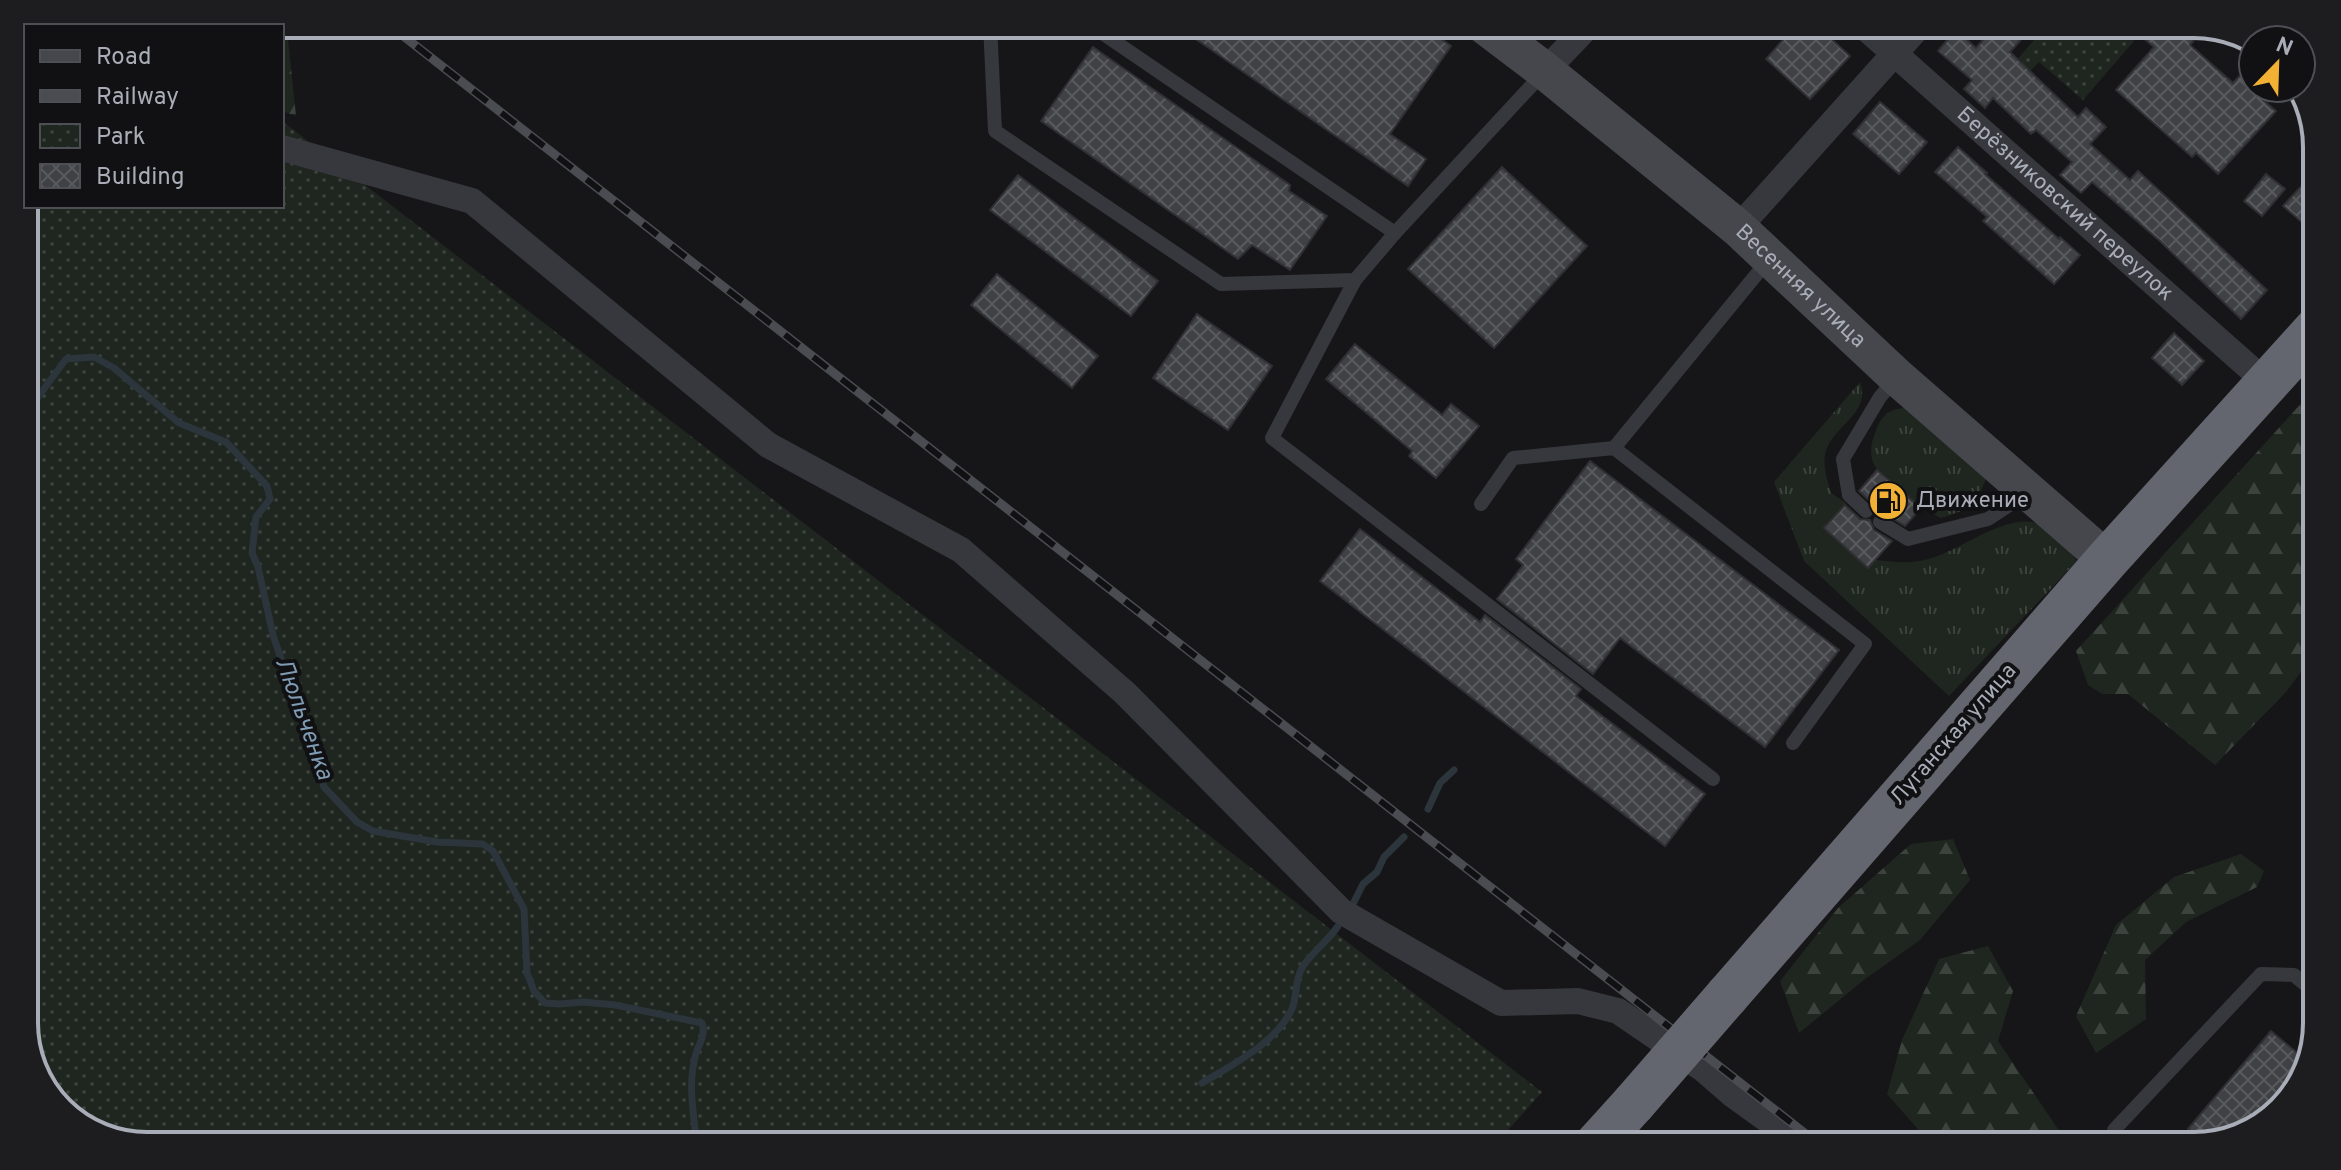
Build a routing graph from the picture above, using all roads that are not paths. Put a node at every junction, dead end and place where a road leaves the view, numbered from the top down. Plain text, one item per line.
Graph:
1 (991, 38) edge
2 (1109, 38) edge
3 (1501, 38) edge
4 (1577, 38) edge
5 (1876, 38) edge
6 (1909, 38) edge
7 (1894, 55) junction
8 (1545, 71) junction
9 (284, 149) edge
10 (1738, 228) junction
11 (1395, 233) junction
12 (1770, 258) junction
13 (1355, 280) junction
14 (2303, 344) edge
15 (1897, 377) junction
16 (2268, 384) junction
17 (1614, 448) junction
18 (2030, 492) junction
19 (1481, 504) dead end
20 (1866, 511) dead end
21 (1880, 522) dead end
22 (2107, 560) junction
23 (1793, 743) dead end
24 (1713, 779) dead end
25 (2303, 982) edge
26 (2114, 1130) dead end
27 (1608, 1132) edge
28 (1785, 1132) edge

1 - 13 lane
2 - 11 lane
3 - 8 street, Весенняя улица
4 - 8 street
5 - 7 street, Берёзниковский переулок
6 - 7 street
7 - 10 street
7 - 16 street, Берёзниковский переулок
8 - 10 street, Весенняя улица
8 - 11 lane
9 - 28 street
10 - 12 street, Весенняя улица
11 - 13 lane
12 - 15 street, Весенняя улица
12 - 17 lane
13 - 24 lane
14 - 16 highway, Луганская улица
15 - 18 street, Весенняя улица
15 - 20 lane
16 - 22 highway, Луганская улица
17 - 19 lane
17 - 23 lane
18 - 21 lane
18 - 22 street, Весенняя улица
22 - 27 highway, Луганская улица, bridge
25 - 26 lane

